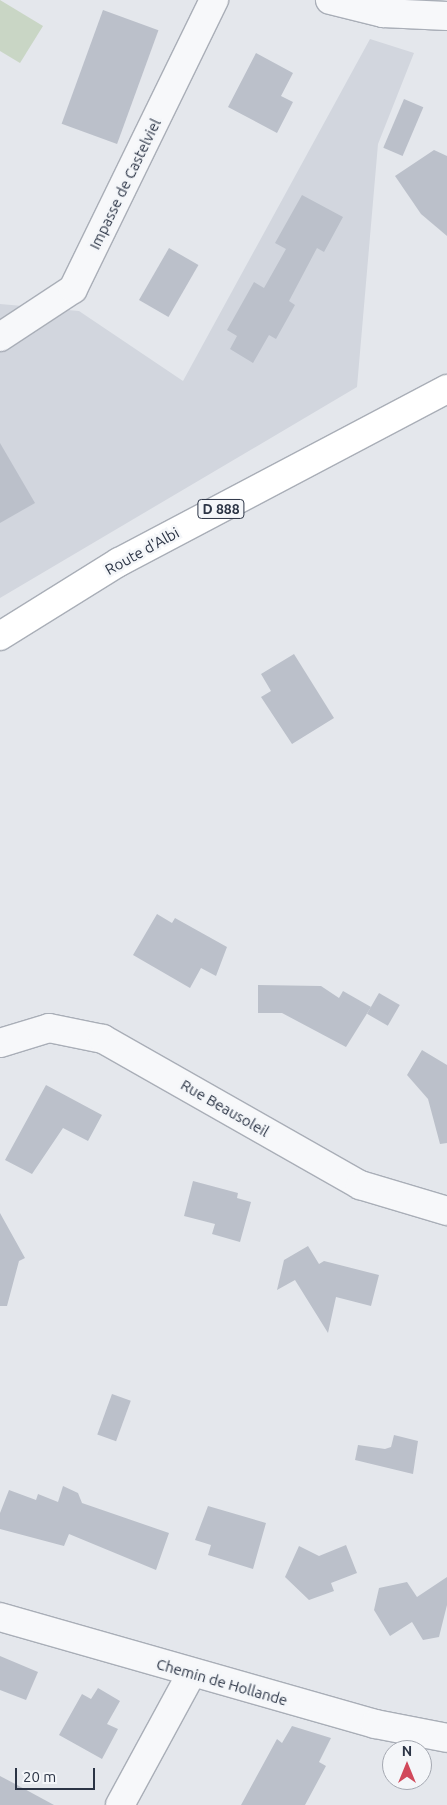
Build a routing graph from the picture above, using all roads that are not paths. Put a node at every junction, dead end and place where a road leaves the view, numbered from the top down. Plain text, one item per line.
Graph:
1 (214, 0) edge
2 (330, 0) edge
3 (447, 16) edge
4 (0, 337) edge
5 (447, 389) edge
6 (0, 636) edge
7 (0, 1043) edge
8 (447, 1211) edge
9 (0, 1617) edge
10 (191, 1674) junction
11 (447, 1738) edge
12 (120, 1805) edge

1 - 4 street, Impasse de Castelviel
2 - 3 street
5 - 6 main road, Route d'Albi / D 888
7 - 8 street, Rue Beausoleil
9 - 10 street, Chemin de Hollande
10 - 11 street, Chemin de Hollande
10 - 12 street

